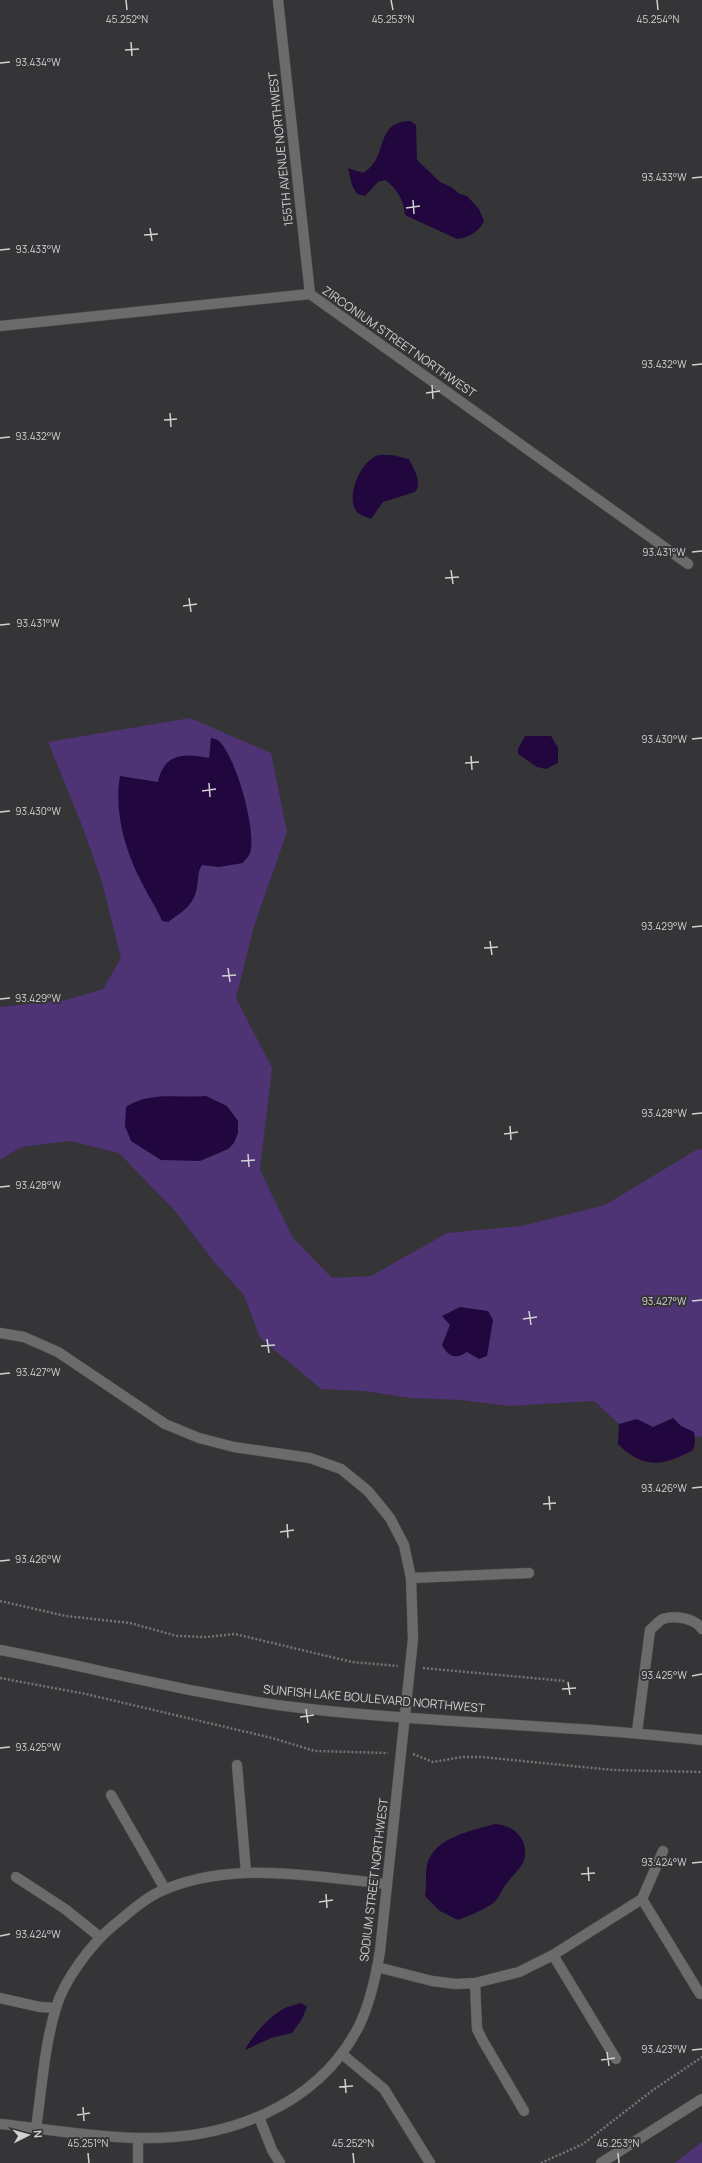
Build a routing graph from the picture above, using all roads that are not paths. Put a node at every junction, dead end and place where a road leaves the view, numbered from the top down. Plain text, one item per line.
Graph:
1 (278, 0) edge
2 (310, 294) junction
3 (0, 326) edge
4 (688, 564) dead end
5 (0, 1333) edge
6 (529, 1573) dead end
7 (411, 1578) junction
8 (702, 1629) edge
9 (0, 1650) edge
10 (405, 1717) junction
11 (637, 1732) junction
12 (702, 1740) edge
13 (237, 1765) dead end
14 (111, 1795) dead end
15 (663, 1851) dead end
16 (246, 1872) junction
17 (16, 1877) dead end
18 (387, 1884) junction
19 (165, 1889) junction
20 (642, 1899) junction
21 (100, 1937) junction
22 (553, 1954) junction
23 (377, 1967) junction
24 (475, 1983) junction
25 (700, 1994) dead end
26 (0, 1998) edge
27 (56, 2008) junction
28 (342, 2054) junction
29 (616, 2060) dead end
30 (702, 2099) edge
31 (524, 2111) dead end
32 (259, 2117) junction
33 (0, 2124) edge
34 (36, 2128) junction
35 (138, 2138) junction
36 (138, 2163) edge
37 (280, 2163) edge
38 (430, 2163) edge
39 (601, 2163) edge

1 - 2 street, 155TH AVENUE NORTHWEST
2 - 3 street, ZIRCONIUM STREET NORTHWEST
2 - 4 street, ZIRCONIUM STREET NORTHWEST
5 - 7 street
6 - 7 street
7 - 10 street
8 - 11 street
9 - 10 street, SUNFISH LAKE BOULEVARD NORTHWEST
10 - 11 street, SUNFISH LAKE BOULEVARD NORTHWEST
10 - 18 street, SODIUM STREET NORTHWEST
11 - 12 street, SUNFISH LAKE BOULEVARD NORTHWEST
13 - 16 street
14 - 19 street
15 - 20 street
16 - 18 street
16 - 19 street
17 - 21 street
18 - 23 street, SODIUM STREET NORTHWEST
19 - 21 street
20 - 22 street
20 - 25 street
21 - 27 street
22 - 24 street
22 - 29 street
23 - 24 street
23 - 28 street, SODIUM STREET NORTHWEST
24 - 31 street
26 - 27 street
27 - 34 street
28 - 32 street, SODIUM STREET NORTHWEST
28 - 38 street
30 - 39 street
32 - 35 street, SODIUM STREET NORTHWEST
32 - 37 street
33 - 34 street, SODIUM STREET NORTHWEST
34 - 35 street, SODIUM STREET NORTHWEST
35 - 36 street

